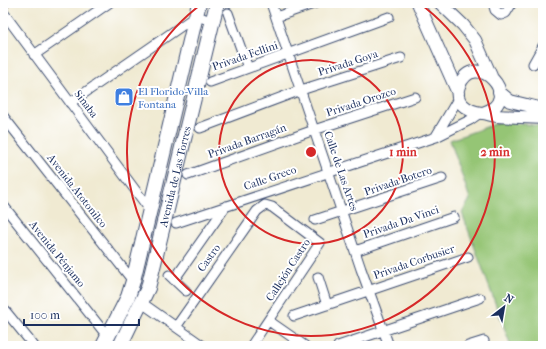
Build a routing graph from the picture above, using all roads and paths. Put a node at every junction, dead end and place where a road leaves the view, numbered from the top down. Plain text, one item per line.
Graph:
1 (109, 3) edge
2 (217, 3) edge
3 (271, 3) edge
4 (316, 3) edge
5 (418, 3) edge
6 (440, 3) edge
7 (493, 3) edge
8 (512, 3) edge
9 (197, 10) edge
10 (3, 12) edge
11 (228, 13) dead end
12 (276, 17) junction
13 (389, 18) dead end
14 (212, 21) junction
15 (543, 46) edge
16 (288, 54) junction
17 (34, 55) junction
18 (401, 58) dead end
19 (533, 64) dead end
20 (248, 68) junction
21 (491, 76) junction
22 (210, 82) dead end
23 (301, 90) junction
24 (499, 92) junction
25 (458, 95) junction
26 (415, 97) dead end
27 (70, 103) junction
28 (543, 109) edge
29 (481, 113) junction
30 (3, 116) edge
31 (543, 118) edge
32 (200, 128) dead end
33 (314, 130) junction
34 (436, 137) junction
35 (328, 171) junction
36 (188, 175) dead end
37 (442, 178) dead end
38 (3, 205) edge
39 (265, 205) joint
40 (226, 206) junction
41 (150, 210) junction
42 (342, 212) junction
43 (454, 217) dead end
44 (315, 220) dead end
45 (176, 223) dead end
46 (355, 251) junction
47 (468, 257) dead end
48 (318, 277) dead end
49 (133, 281) junction
50 (369, 290) junction
51 (186, 291) dead end
52 (480, 298) dead end
53 (142, 303) junction
54 (327, 305) junction
55 (3, 309) edge
56 (294, 316) dead end
57 (269, 321) junction
58 (176, 327) junction
59 (383, 331) junction
60 (106, 341) edge
61 (484, 341) dead end
62 (34, 346) edge
63 (120, 346) edge
64 (203, 346) edge
65 (252, 346) edge
66 (305, 346) edge
67 (338, 346) edge
68 (389, 346) edge
69 (468, 346) edge

1 - 17 street
2 - 14 main road, Avenida de Las Torres
3 - 12 street, Calle de Las Artes
4 - 12 street
5 - 25 main road
6 - 21 main road
7 - 8 street
9 - 14 street
9 - 27 street
9 - 41 main road, Avenida de Las Torres
10 - 17 street, Sinaba
11 - 20 street
12 - 16 street, Calle de Las Artes
13 - 16 street, Privada Fellini
14 - 53 main road, Avenida de Las Torres
15 - 19 street
16 - 20 street, Privada Fellini
16 - 23 street, Calle de Las Artes
17 - 27 street, Sinaba
18 - 23 street, Privada Goya
20 - 22 street, Privada Fellini
21 - 24 main road
21 - 25 main road
23 - 32 street, Privada Goya
23 - 33 street, Calle de Las Artes
24 - 28 main road
24 - 29 main road
25 - 29 main road
25 - 34 street
26 - 33 street, Privada Orozco
27 - 41 street, Sinaba
29 - 31 main road
29 - 34 street, Calle Greco
30 - 49 street, Avenida Atotonilco
33 - 35 street, Calle de Las Artes
33 - 36 street, Privada Barragán
34 - 35 street, Calle Greco
35 - 40 street, Calle Greco
35 - 42 street, Calle de Las Artes
37 - 42 street, Privada Botero
38 - 60 street, Avenida Pénjamo
39 - 57 street, Callejón Castro
39 - 58 street, Castro
40 - 45 street, Calle Greco
40 - 51 street
41 - 49 main road, Avenida de Las Torres
42 - 44 street, Privada Botero
42 - 46 street, Calle de Las Artes
43 - 46 street, Privada Da Vinci
46 - 50 street, Calle de Las Artes
47 - 50 street, Privada Corbusier
48 - 54 street
49 - 60 main road, Avenida de Las Torres
50 - 54 street, Privada Corbusier
50 - 59 street, Calle de Las Artes
52 - 59 street
53 - 58 street
53 - 63 main road, Avenida de Las Torres
54 - 56 street, Privada Corbusier
55 - 62 street
57 - 65 street, Callejón Castro
57 - 66 street
58 - 64 street
59 - 67 street
59 - 68 street, Calle de Las Artes
61 - 69 street

